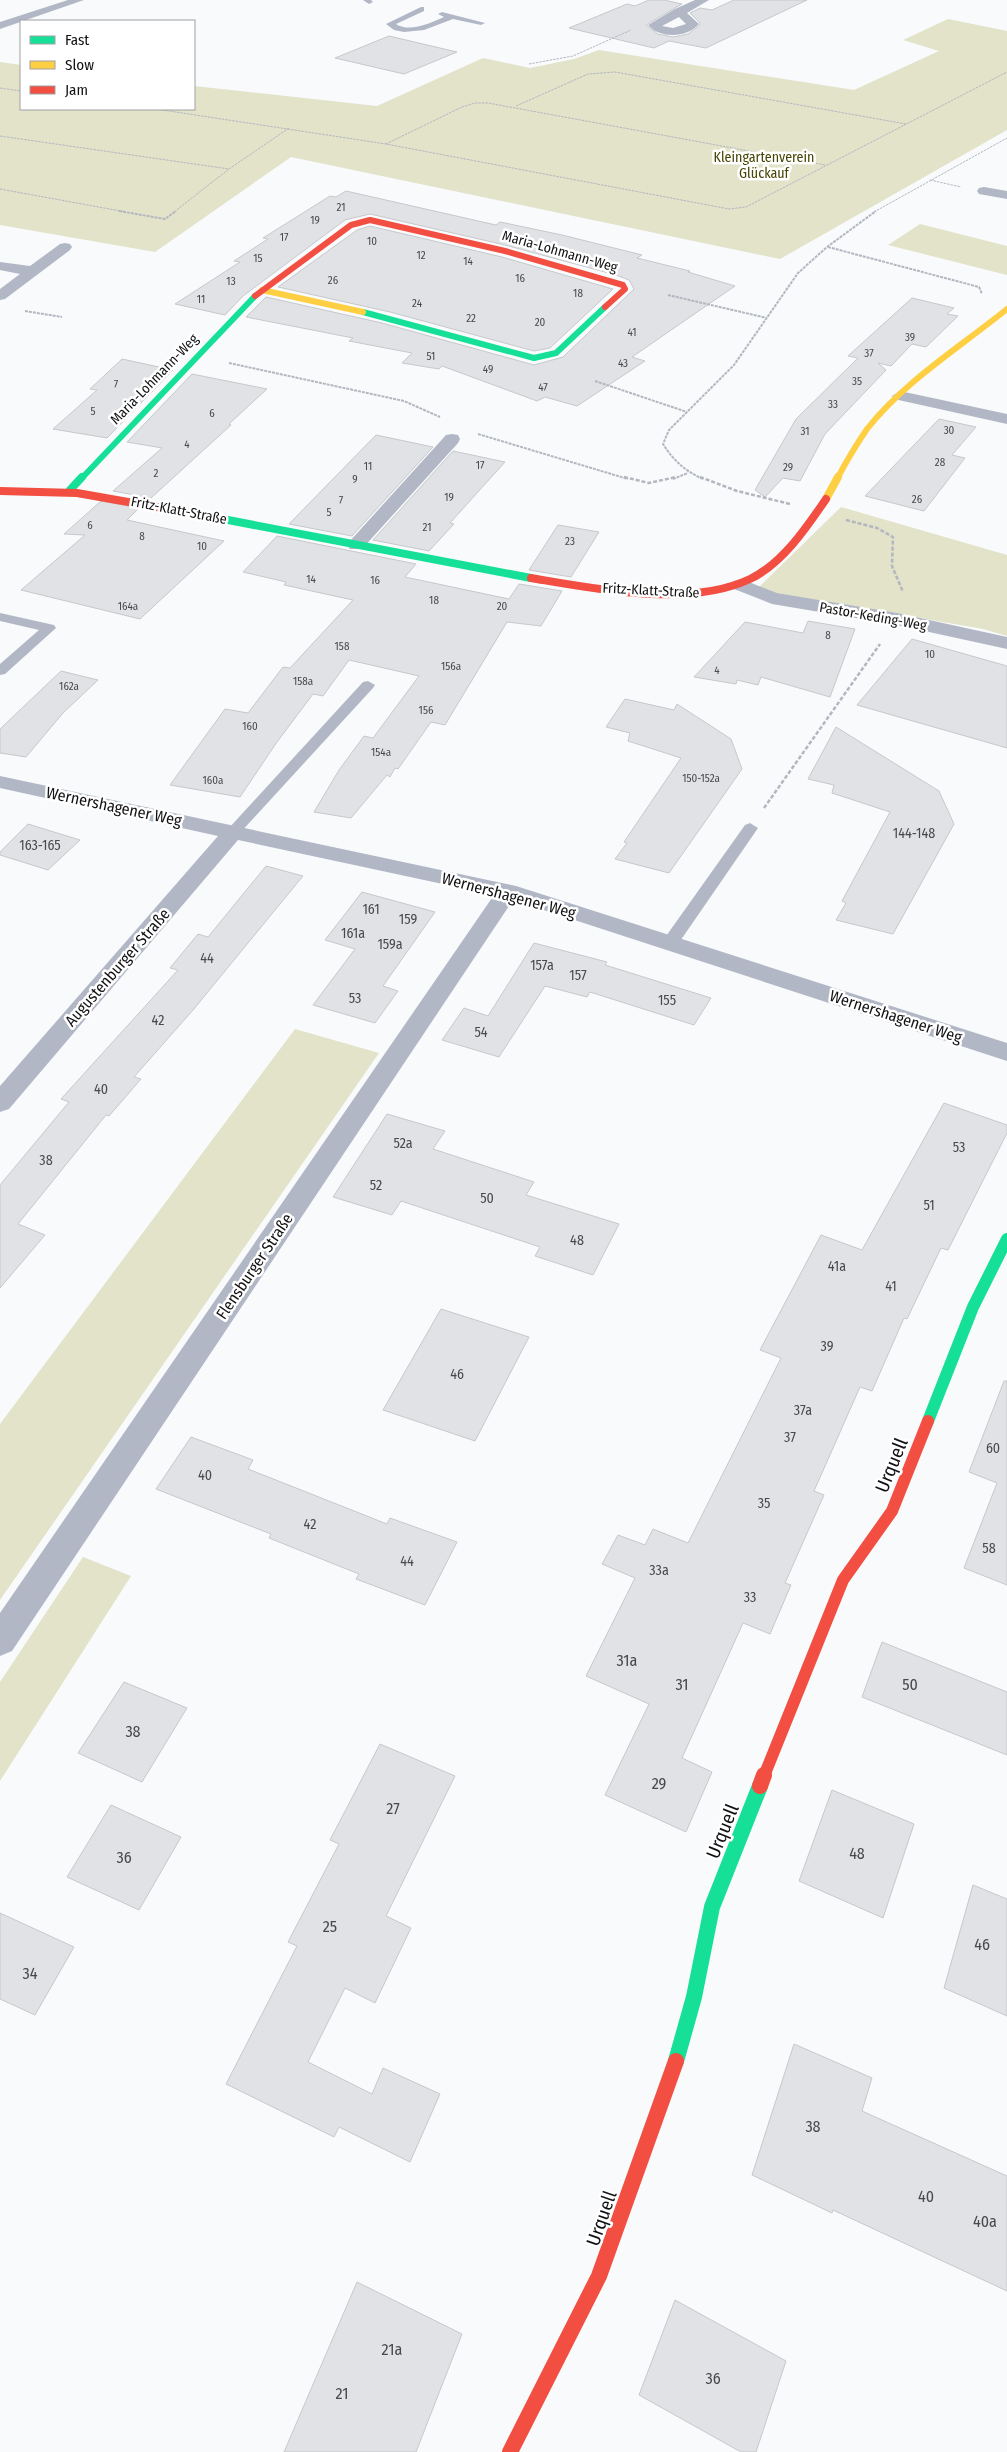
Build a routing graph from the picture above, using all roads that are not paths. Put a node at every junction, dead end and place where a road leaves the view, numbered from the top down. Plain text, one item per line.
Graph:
1 (79, 0) edge
2 (420, 0) edge
3 (704, 0) edge
4 (421, 9) junction
5 (679, 11) junction
6 (453, 16) junction
7 (482, 23) dead end
8 (0, 26) edge
9 (984, 191) road end
10 (1007, 195) edge
11 (65, 247) dead end
12 (0, 266) edge
13 (32, 271) junction
14 (262, 290) junction
15 (0, 296) edge
16 (1007, 309) edge
17 (900, 396) junction
18 (1007, 419) edge
19 (452, 439) dead end
20 (0, 490) edge
21 (70, 490) junction
22 (356, 545) junction
23 (741, 585) junction
24 (0, 617) edge
25 (1007, 643) edge
26 (0, 671) edge
27 (368, 685) dead end
28 (0, 782) edge
29 (750, 828) dead end
30 (234, 831) junction
31 (508, 891) junction
32 (670, 943) junction
33 (1007, 1052) edge
34 (0, 1103) edge
35 (1007, 1239) edge
36 (0, 1641) edge
37 (510, 2452) edge

1 - 8 street
2 - 4 lane
3 - 5 street
4 - 6 lane
4 - 6 lane
5 - 5 street
6 - 7 lane
9 - 10 street
11 - 13 street
12 - 13 street
13 - 15 street
14 - 14 street, Maria-Lohmann-Weg
14 - 21 street, Maria-Lohmann-Weg
16 - 17 street, Fritz-Klatt-Straße
17 - 18 street
17 - 23 street, Fritz-Klatt-Straße
19 - 22 street
20 - 21 street, Fritz-Klatt-Straße
21 - 22 street, Fritz-Klatt-Straße
22 - 23 street, Fritz-Klatt-Straße
23 - 25 street, Pastor-Keding-Weg
24 - 26 lane
27 - 30 lane
28 - 30 street, Wernershagener Weg
29 - 32 lane
30 - 31 street, Wernershagener Weg
30 - 34 street, Augustenburger Straße
31 - 32 street, Wernershagener Weg
31 - 36 street, Flensburger Straße
32 - 33 street, Wernershagener Weg
35 - 37 street, Urquell

